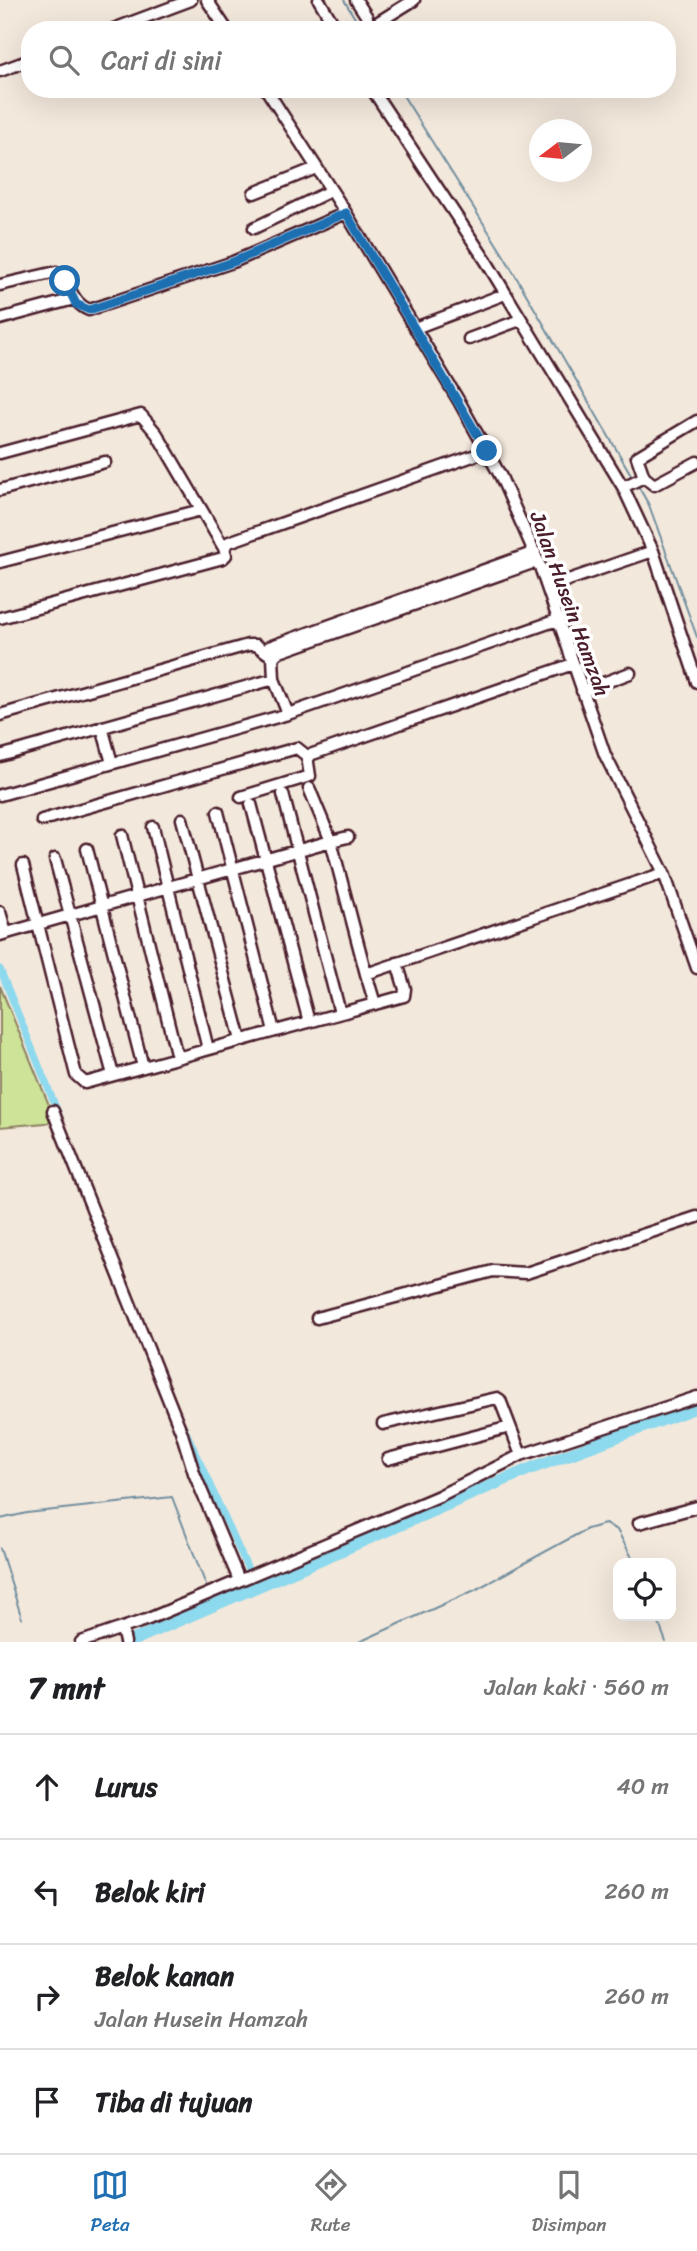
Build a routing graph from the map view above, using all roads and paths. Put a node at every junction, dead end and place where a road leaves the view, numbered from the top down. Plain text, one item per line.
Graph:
1 (191, 0) edge
2 (207, 0) edge
3 (319, 0) edge
4 (356, 0) edge
5 (414, 0) edge
6 (367, 17) dead end
7 (135, 21) edge
8 (221, 21) edge
9 (332, 21) edge
10 (380, 21) edge
11 (21, 63) edge
12 (0, 71) edge
13 (271, 98) edge
14 (378, 98) edge
15 (316, 168) junction
16 (330, 191) junction
17 (254, 193) dead end
18 (346, 213) junction
19 (254, 228) dead end
20 (0, 285) edge
21 (505, 294) junction
22 (74, 299) junction
23 (0, 319) edge
24 (520, 320) junction
25 (415, 328) junction
26 (469, 339) dead end
27 (697, 421) edge
28 (487, 451) junction
29 (0, 453) edge
30 (105, 462) dead end
31 (697, 462) edge
32 (642, 478) junction
33 (625, 486) junction
34 (0, 490) edge
35 (201, 510) junction
36 (224, 548) junction
37 (653, 551) junction
38 (536, 556) junction
39 (0, 562) edge
40 (548, 587) junction
41 (0, 618) edge
42 (560, 619) junction
43 (271, 652) junction
44 (693, 657) edge
45 (573, 664) junction
46 (630, 673) dead end
47 (274, 679) junction
48 (697, 682) edge
49 (582, 691) junction
50 (288, 714) junction
51 (0, 715) edge
52 (102, 727) junction
53 (0, 756) edge
54 (307, 756) junction
55 (112, 763) junction
56 (309, 788) dead end
57 (283, 794) dead end
58 (0, 795) edge
59 (241, 797) dead end
60 (251, 804) dead end
61 (218, 812) dead end
62 (182, 819) dead end
63 (42, 820) dead end
64 (153, 827) dead end
65 (122, 835) dead end
66 (348, 837) dead end
67 (331, 841) junction
68 (87, 849) dead end
69 (298, 850) junction
70 (55, 859) dead end
71 (265, 859) junction
72 (23, 865) dead end
73 (232, 869) junction
74 (664, 873) junction
75 (200, 878) junction
76 (168, 887) junction
77 (135, 897) junction
78 (103, 906) junction
79 (0, 912) edge
80 (72, 914) junction
81 (38, 924) junction
82 (3, 934) edge
83 (397, 963) junction
84 (697, 968) edge
85 (366, 974) junction
86 (375, 1004) junction
87 (340, 1013) junction
88 (309, 1022) junction
89 (274, 1031) junction
90 (241, 1040) junction
91 (208, 1049) junction
92 (177, 1057) junction
93 (143, 1067) junction
94 (113, 1076) junction
95 (53, 1111) dead end
96 (697, 1217) edge
97 (317, 1318) dead end
98 (697, 1396) edge
99 (383, 1424) dead end
100 (510, 1427) junction
101 (521, 1455) junction
102 (388, 1459) dead end
103 (697, 1507) edge
104 (639, 1523) dead end
105 (245, 1577) junction
106 (122, 1629) junction
107 (81, 1642) edge
108 (125, 1642) edge

1 - 7 street
2 - 8 street
3 - 9 street
4 - 6 street
5 - 10 street
11 - 12 street
13 - 15 street, Jalan Husein Hamzah
14 - 21 street
15 - 16 street, Jalan Husein Hamzah
15 - 17 street
16 - 18 street, Jalan Husein Hamzah
16 - 19 street
18 - 22 street
18 - 25 street, Jalan Husein Hamzah
20 - 22 street
21 - 24 street
21 - 25 street
22 - 23 street
24 - 26 street
24 - 33 street
25 - 28 street, Jalan Husein Hamzah
27 - 32 street
28 - 36 street
28 - 38 street, Jalan Husein Hamzah
29 - 35 street
30 - 34 street
31 - 32 street
32 - 33 street
33 - 37 street
35 - 36 street
35 - 39 street
36 - 41 street
37 - 40 street
37 - 44 street
38 - 40 street, Jalan Husein Hamzah
38 - 43 street
40 - 42 street, Jalan Husein Hamzah
42 - 45 street, Jalan Husein Hamzah
42 - 50 street
43 - 47 street
43 - 51 street
44 - 48 street
45 - 49 street, Jalan Husein Hamzah
45 - 54 street
46 - 49 street
47 - 50 street
47 - 52 street
49 - 74 street, Jalan Husein Hamzah
50 - 55 street
52 - 53 street
52 - 55 street
54 - 59 street
54 - 63 street
55 - 58 street
56 - 67 street
57 - 69 street
60 - 71 street
61 - 73 street
62 - 75 street
64 - 76 street
65 - 77 street
66 - 67 street
67 - 69 street
67 - 85 street
68 - 78 street
69 - 71 street
69 - 87 street
70 - 80 street
71 - 73 street
71 - 88 street
72 - 81 street
73 - 75 street
73 - 89 street
74 - 83 street
74 - 84 street, Jalan Husein Hamzah
75 - 76 street
75 - 90 street
76 - 77 street
76 - 91 street
77 - 78 street
77 - 92 street
78 - 80 street
78 - 93 street
79 - 82 street
80 - 81 street
80 - 94 street
81 - 82 street
81 - 94 street
83 - 85 street
83 - 86 street
85 - 86 street
86 - 87 street
87 - 88 street
88 - 89 street
89 - 90 street
90 - 91 street
91 - 92 street
92 - 93 street
93 - 94 street
95 - 105 street
96 - 97 street
98 - 101 street
99 - 100 street
100 - 101 street
100 - 102 street
101 - 105 street
103 - 104 street
105 - 106 street
106 - 107 street
106 - 108 street

